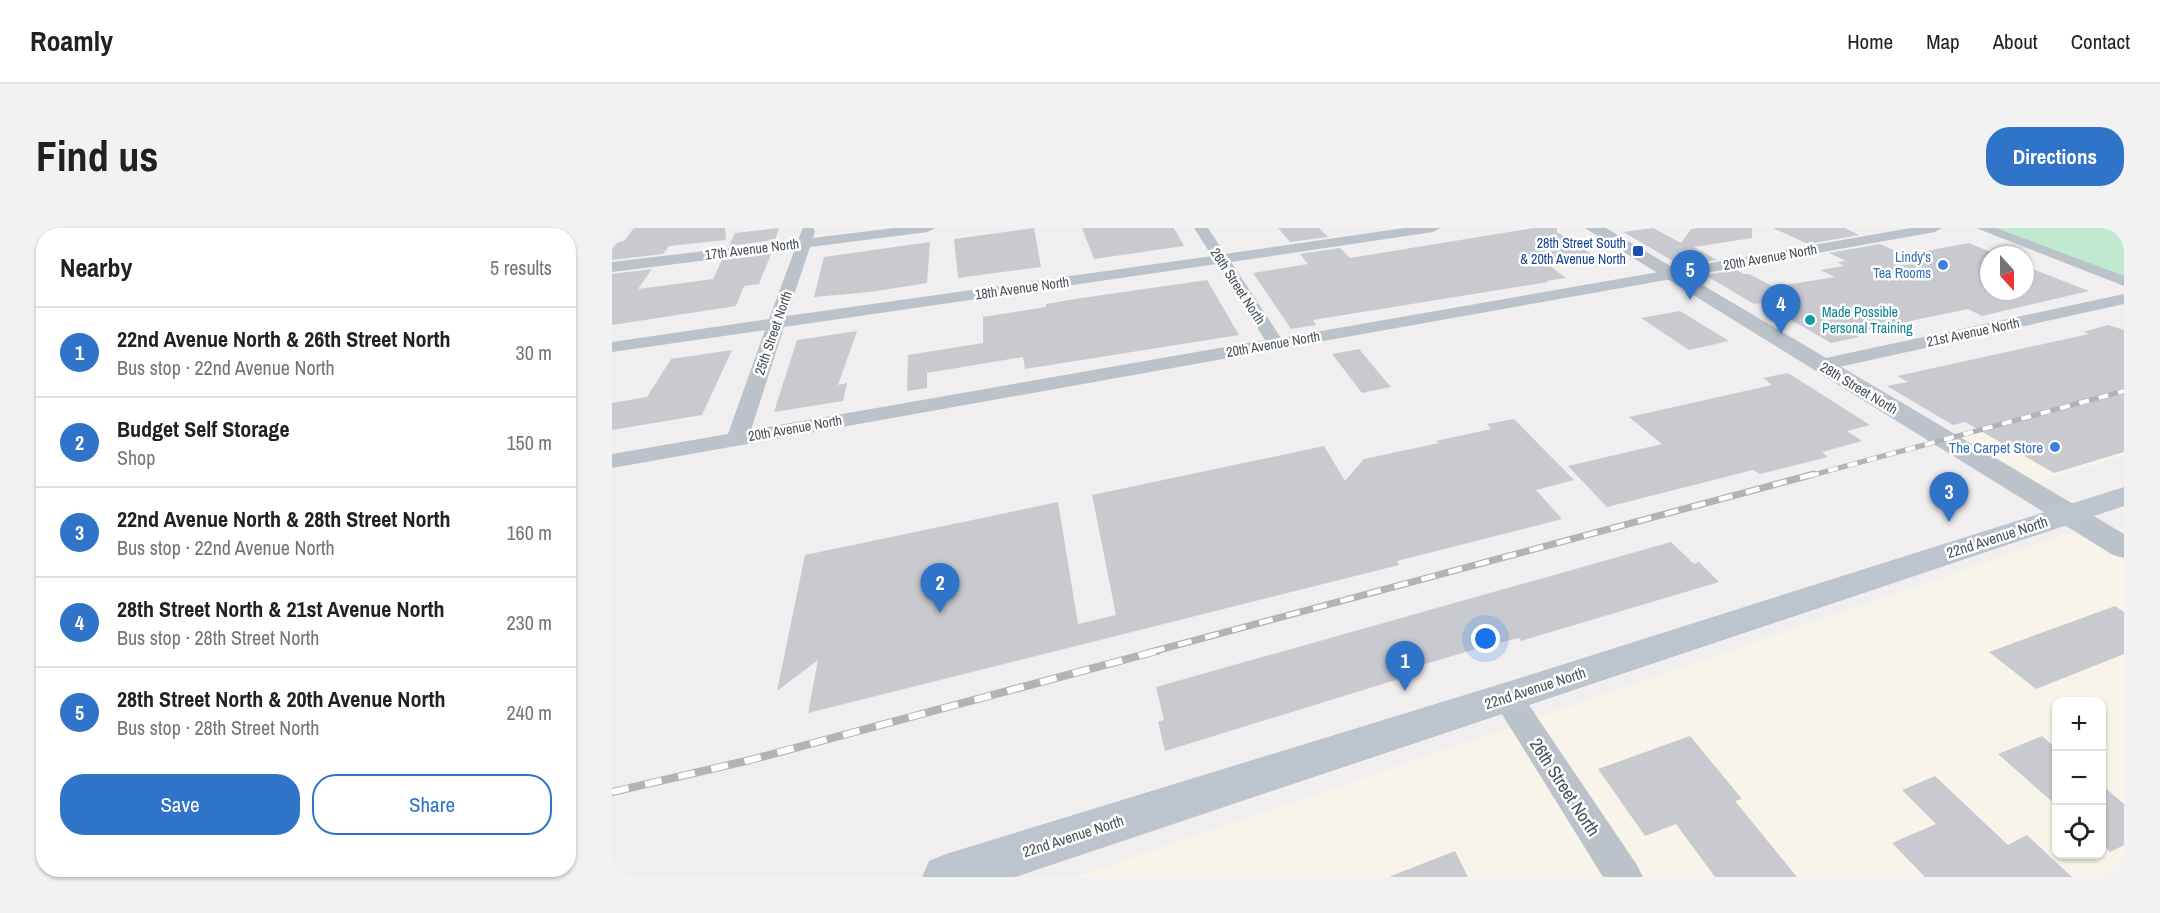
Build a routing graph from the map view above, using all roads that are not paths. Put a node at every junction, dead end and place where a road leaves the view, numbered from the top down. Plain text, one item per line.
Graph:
1 (928, 228) edge
2 (1201, 228) edge
3 (1433, 228) edge
4 (1594, 228) edge
5 (1935, 228) edge
6 (1983, 228) edge
7 (806, 236) edge
8 (1221, 259) junction
9 (612, 267) edge
10 (1671, 274) junction
11 (2124, 281) edge
12 (2124, 299) edge
13 (776, 323) junction
14 (1276, 343) junction
15 (612, 347) edge
16 (1821, 366) junction
17 (737, 439) junction
18 (612, 461) edge
19 (2124, 496) edge
20 (2068, 514) junction
21 (2124, 548) edge
22 (1507, 698) junction
23 (946, 877) edge
24 (1624, 877) edge

1 - 7 street, 17th Avenue North
2 - 8 street, 26th Street North
3 - 8 street, 18th Avenue North
4 - 10 street, 28th Street North
5 - 10 street, 20th Avenue North
6 - 11 street
7 - 9 street, 17th Avenue North
7 - 13 street, 25th Street North
8 - 13 street, 18th Avenue North
8 - 14 street, 26th Street North
10 - 14 street, 20th Avenue North
10 - 16 street, 28th Street North
12 - 16 street, 21st Avenue North
13 - 15 street, 18th Avenue North
13 - 17 street, 25th Street North
14 - 17 street, 20th Avenue North
16 - 20 street, 28th Street North
17 - 18 street, 20th Avenue North
19 - 20 main road, 22nd Avenue North
20 - 21 street, 28th Street North
20 - 22 main road, 22nd Avenue North
22 - 23 main road, 22nd Avenue North
22 - 24 street, 26th Street North

